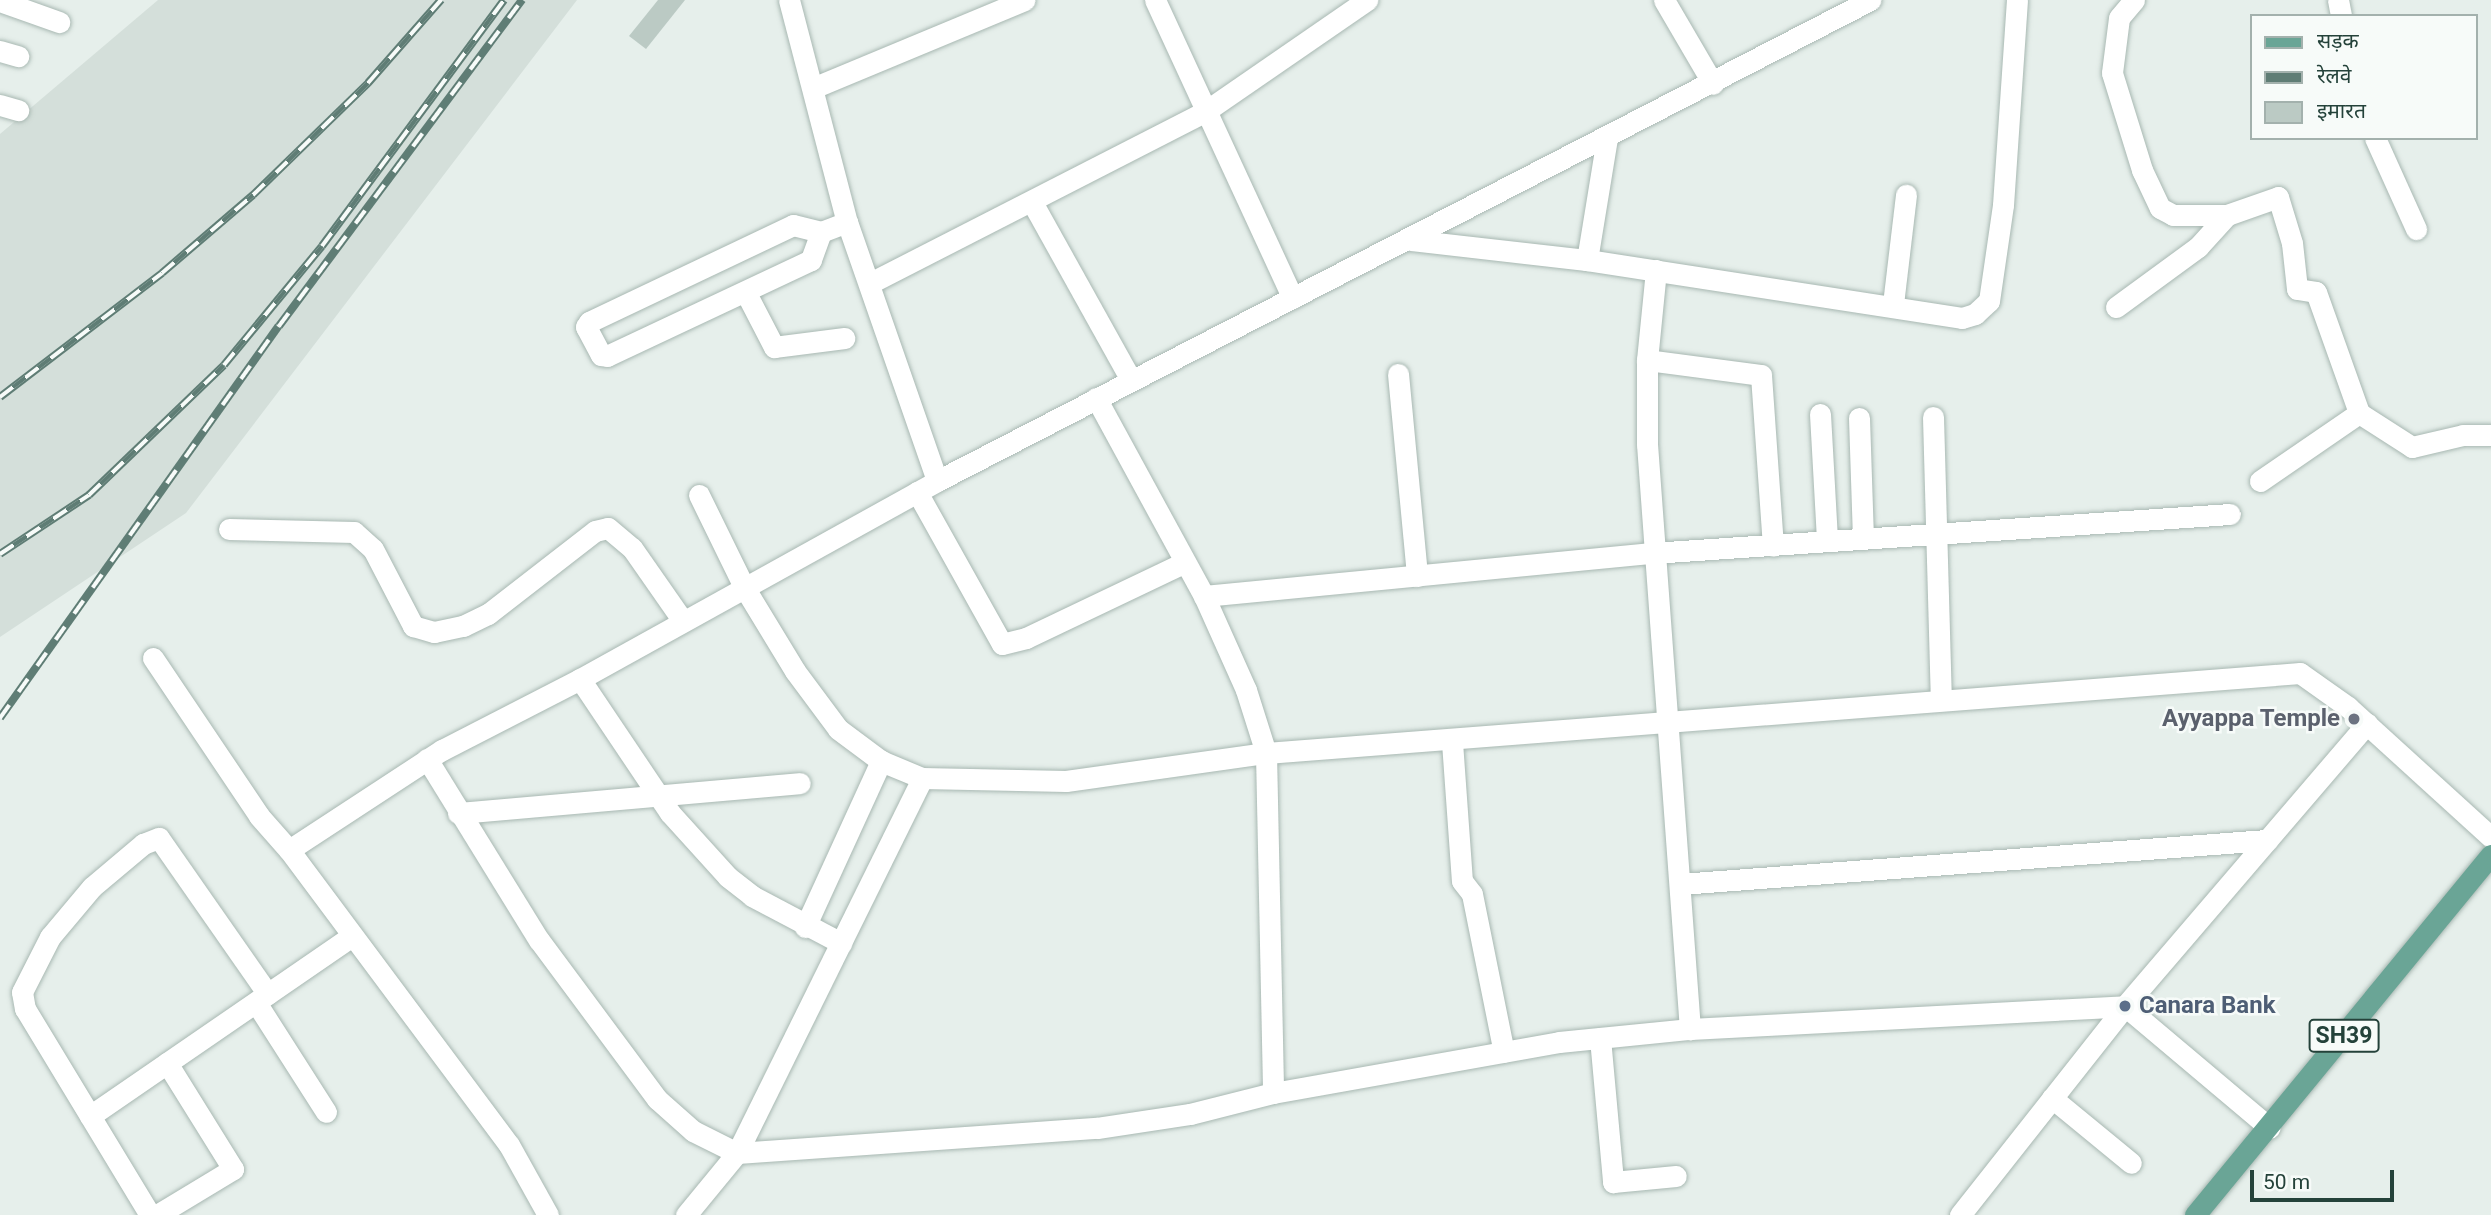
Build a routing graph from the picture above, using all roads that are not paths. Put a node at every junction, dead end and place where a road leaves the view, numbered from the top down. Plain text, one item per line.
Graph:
1 (789, 0) edge
2 (1024, 0) edge
3 (1155, 0) edge
4 (1367, 0) edge
5 (1664, 0) edge
6 (1870, 0) edge
7 (2017, 0) edge
8 (2134, 0) edge
9 (0, 1) edge
10 (59, 22) dead end
11 (1713, 85) junction
12 (813, 88) junction
13 (1206, 111) junction
14 (1607, 138) junction
15 (2376, 140) edge
16 (1906, 195) dead end
17 (1032, 202) junction
18 (2227, 215) junction
19 (847, 222) junction
20 (2416, 229) dead end
21 (821, 232) junction
22 (1411, 240) junction
23 (1587, 260) junction
24 (1656, 270) junction
25 (870, 283) junction
26 (746, 293) junction
27 (1293, 298) junction
28 (1893, 304) junction
29 (2116, 307) dead end
30 (844, 338) dead end
31 (1647, 360) junction
32 (1398, 374) dead end
33 (1130, 378) junction
34 (1096, 398) junction
35 (2359, 413) junction
36 (1821, 414) dead end
37 (1933, 417) dead end
38 (1859, 418) dead end
39 (2491, 435) edge
40 (937, 481) junction
41 (2260, 481) dead end
42 (917, 492) junction
43 (699, 495) dead end
44 (2230, 514) dead end
45 (229, 529) dead end
46 (1937, 531) junction
47 (1863, 538) junction
48 (1827, 541) junction
49 (1773, 546) junction
50 (1652, 553) junction
51 (1185, 562) junction
52 (1417, 576) junction
53 (744, 587) junction
54 (1204, 596) junction
55 (683, 621) junction
56 (153, 658) dead end
57 (580, 679) junction
58 (1941, 698) junction
59 (1667, 721) junction
60 (2367, 724) junction
61 (1452, 742) junction
62 (1266, 753) junction
63 (426, 759) junction
64 (881, 761) junction
65 (922, 778) junction
66 (800, 783) dead end
67 (658, 793) junction
68 (458, 813) junction
69 (2491, 837) edge
70 (2267, 840) junction
71 (289, 850) junction
72 (2491, 855) edge
73 (1680, 884) junction
74 (805, 927) junction
75 (350, 937) junction
76 (841, 943) junction
77 (262, 999) junction
78 (2124, 1006) junction
79 (1690, 1029) junction
80 (1600, 1038) junction
81 (1504, 1052) junction
82 (167, 1063) junction
83 (1273, 1093) junction
84 (2052, 1098) junction
85 (326, 1112) dead end
86 (90, 1116) junction
87 (2270, 1128) junction
88 (737, 1153) junction
89 (2131, 1163) dead end
90 (1676, 1176) dead end
91 (150, 1215) edge
92 (157, 1215) edge
93 (548, 1215) edge
94 (686, 1215) edge
95 (1960, 1215) edge
96 (2195, 1215) edge

1 - 12 street
2 - 12 street
3 - 13 street
4 - 13 street
5 - 11 street
6 - 11 street
7 - 28 street
8 - 18 street
9 - 10 street
11 - 14 street
12 - 19 street
13 - 17 street
13 - 27 street
14 - 22 street
14 - 23 street
15 - 20 street
16 - 28 street
17 - 25 street
17 - 33 street
18 - 29 street
18 - 35 street
19 - 21 street
19 - 25 street
21 - 26 street
21 - 26 street
22 - 23 street
22 - 27 street
23 - 24 street
24 - 28 street
24 - 31 street
25 - 40 street
26 - 30 street
27 - 33 street
31 - 49 street
31 - 50 street
32 - 52 street
33 - 34 street
34 - 40 street
34 - 51 street
35 - 39 street
35 - 41 street
36 - 48 street
37 - 46 street
38 - 47 street
40 - 42 street
42 - 51 street
42 - 53 street
43 - 53 street
44 - 46 street
45 - 55 street
46 - 47 street
46 - 58 street
47 - 48 street
48 - 49 street
49 - 50 street
50 - 52 street
50 - 59 street
51 - 54 street
52 - 54 street
53 - 55 street
53 - 64 street
54 - 62 street
55 - 57 street
56 - 71 street
57 - 63 street
57 - 67 street
58 - 59 street
58 - 60 street
59 - 61 street
59 - 73 street
60 - 69 street
60 - 70 street
61 - 62 street
61 - 81 street
62 - 65 street
62 - 83 street
63 - 68 street
63 - 71 street
64 - 65 street
64 - 74 street
65 - 76 street
66 - 67 street
67 - 68 street
67 - 74 street
68 - 88 street
70 - 73 street
70 - 78 street
71 - 75 street
72 - 87 main road, SH39
73 - 79 street
74 - 76 street
75 - 77 street
75 - 93 street
76 - 88 street
77 - 82 street
77 - 85 street
77 - 86 street
78 - 79 street
78 - 84 street
78 - 87 street
79 - 80 street
80 - 81 street
80 - 90 street
81 - 83 street
82 - 86 street
82 - 92 street
83 - 88 street
84 - 89 street
84 - 95 street
86 - 91 street
87 - 96 main road, SH39
88 - 94 street

